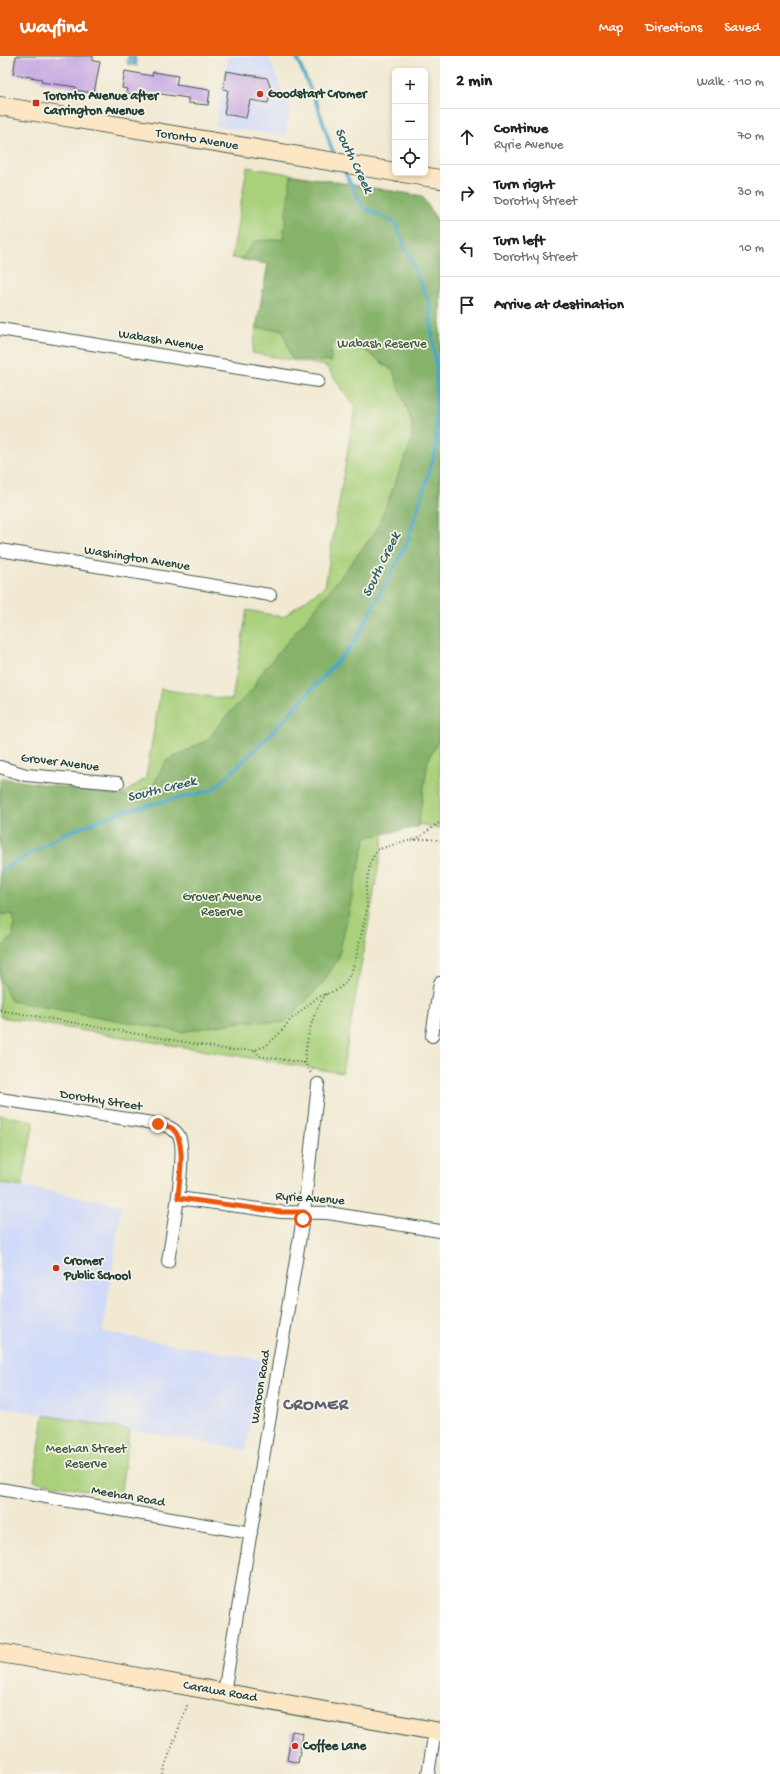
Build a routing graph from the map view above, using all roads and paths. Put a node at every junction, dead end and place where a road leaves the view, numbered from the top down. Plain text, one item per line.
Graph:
1 (0, 106) edge
2 (392, 172) edge
3 (422, 176) edge
4 (440, 179) edge
5 (0, 329) edge
6 (318, 381) dead end
7 (0, 550) edge
8 (270, 595) dead end
9 (0, 766) edge
10 (118, 783) dead end
11 (440, 822) edge
12 (414, 840) junction
13 (440, 841) edge
14 (440, 983) edge
15 (328, 992) junction
16 (0, 1010) edge
17 (432, 1036) dead end
18 (255, 1050) junction
19 (305, 1064) junction
20 (318, 1084) joint
21 (0, 1100) edge
22 (178, 1198) junction
23 (304, 1212) junction
24 (440, 1231) edge
25 (168, 1262) dead end
26 (0, 1489) edge
27 (251, 1533) junction
28 (0, 1653) edge
29 (224, 1693) junction
30 (188, 1703) dead end
31 (438, 1732) edge
32 (162, 1774) edge
33 (428, 1774) edge

1 - 2 street, Toronto Avenue
3 - 4 street
5 - 6 street, Wabash Avenue
7 - 8 street, Washington Avenue
9 - 10 street, Grover Avenue
11 - 12 path
12 - 13 path
12 - 15 path
14 - 17 street
15 - 18 path
15 - 19 path
16 - 18 path
18 - 19 path
19 - 20 path
20 - 23 street, Waroon Road
21 - 22 street, Dorothy Street
22 - 23 street, Ryrie Avenue
22 - 25 street
23 - 24 street, Ryrie Avenue
23 - 27 street, Waroon Road
26 - 27 street, Meehan Road
27 - 29 street, Waroon Road
28 - 29 street, Carawa Road
29 - 31 street, Carawa Road
30 - 32 path
31 - 33 street

